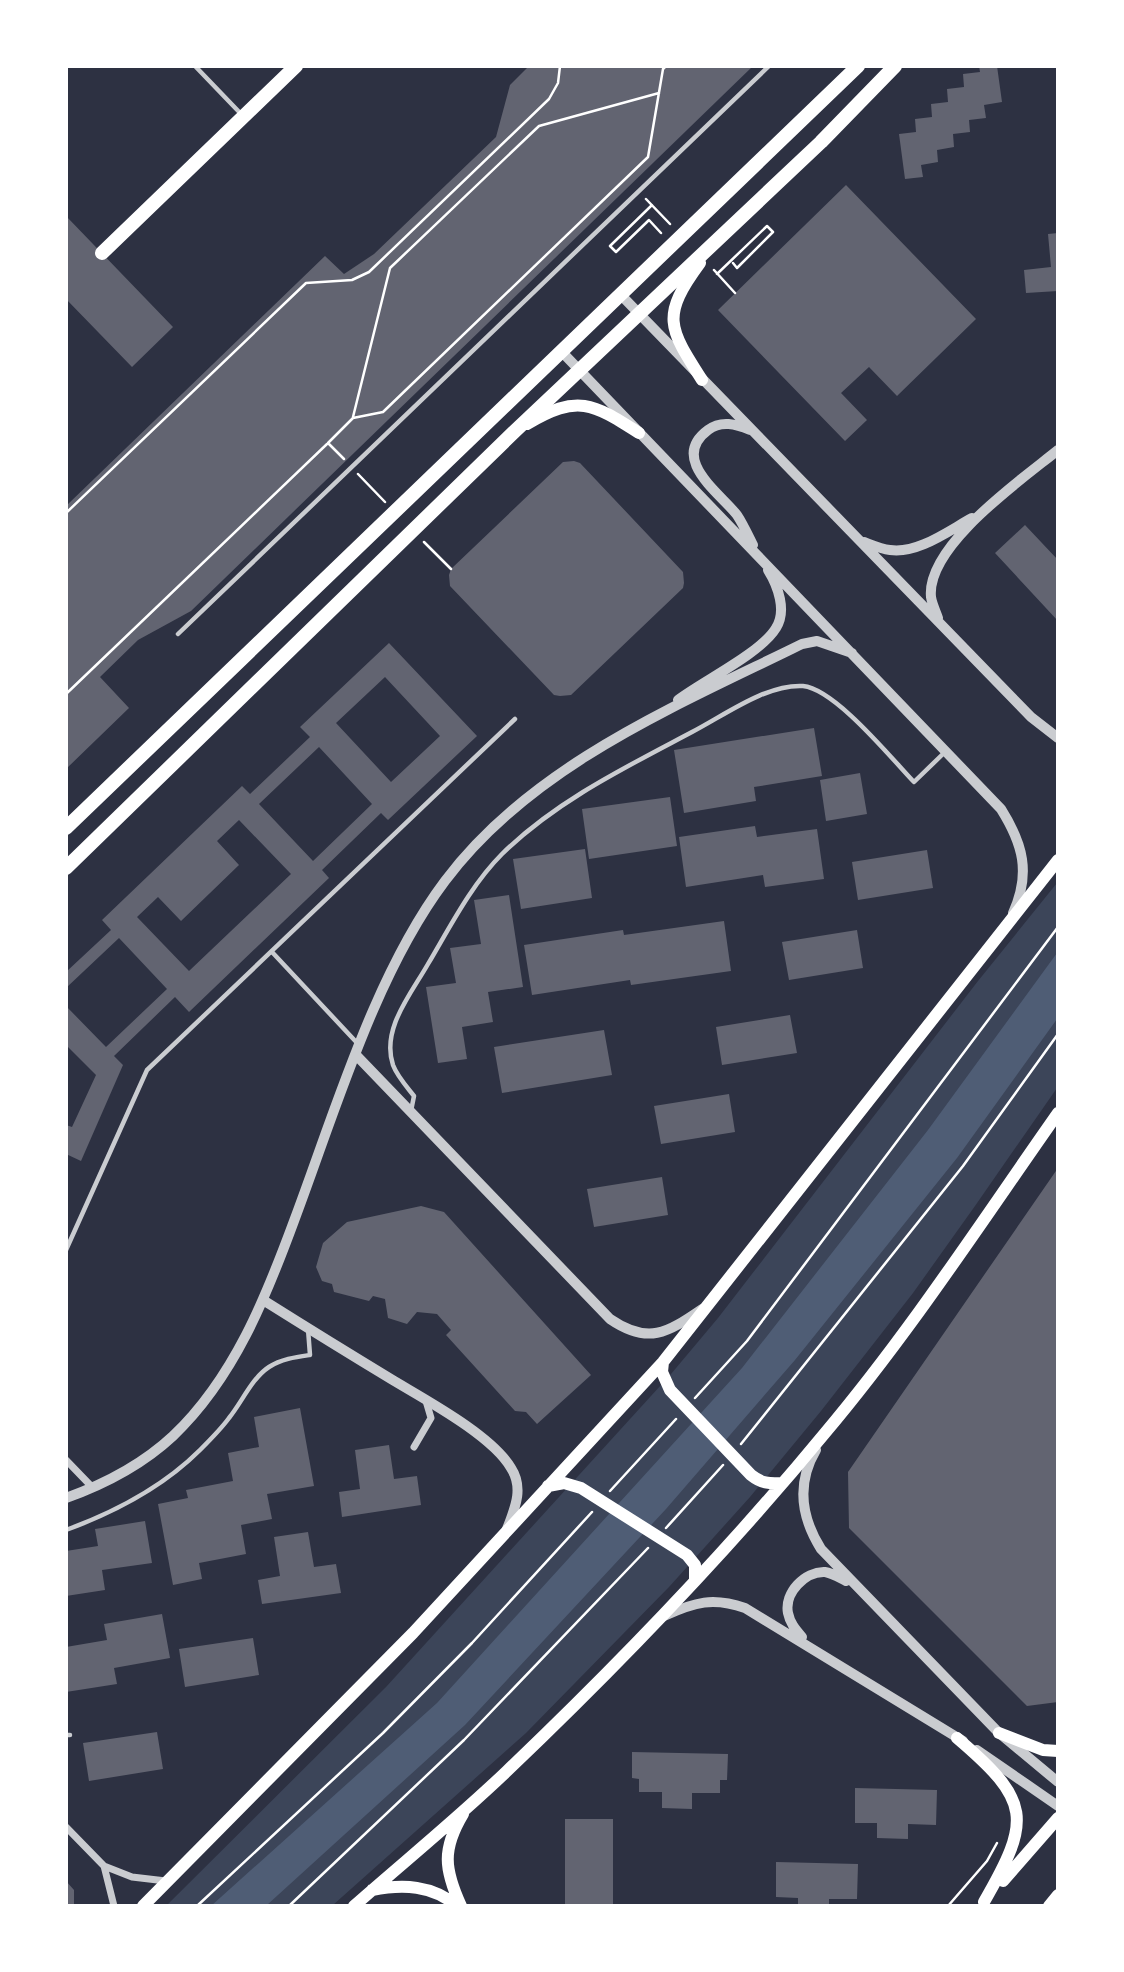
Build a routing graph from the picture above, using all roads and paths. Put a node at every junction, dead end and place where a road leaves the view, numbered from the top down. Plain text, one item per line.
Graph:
1 (195, 66) edge
2 (296, 66) edge
3 (560, 66) edge
4 (666, 66) edge
5 (769, 66) edge
6 (858, 66) edge
7 (895, 66) edge
8 (659, 93) junction
9 (244, 116) junction
10 (626, 178) junction
11 (632, 184) dead end
12 (652, 205) dead end
13 (661, 233) dead end
14 (712, 246) junction
15 (102, 253) dead end
16 (733, 263) dead end
17 (717, 274) dead end
18 (620, 294) junction
19 (639, 313) junction
20 (561, 351) junction
21 (579, 370) junction
22 (702, 380) junction
23 (353, 418) junction
24 (515, 431) junction
25 (754, 432) junction
26 (639, 433) junction
27 (328, 443) junction
28 (1058, 450) edge
29 (345, 461) dead end
30 (66, 513) edge
31 (980, 513) junction
32 (862, 541) junction
33 (760, 557) junction
34 (940, 624) junction
35 (178, 634) dead end
36 (852, 653) junction
37 (66, 694) edge
38 (656, 716) junction
39 (515, 719) dead end
40 (1058, 738) edge
41 (947, 751) junction
42 (66, 828) edge
43 (1057, 862) edge
44 (66, 868) edge
45 (1058, 927) edge
46 (1005, 928) junction
47 (272, 952) junction
48 (1058, 1034) edge
49 (358, 1050) junction
50 (411, 1112) junction
51 (1058, 1113) edge
52 (66, 1250) edge
53 (263, 1300) junction
54 (704, 1307) junction
55 (308, 1328) junction
56 (663, 1362) junction
57 (694, 1399) dead end
58 (426, 1400) junction
59 (676, 1419) dead end
60 (825, 1433) junction
61 (414, 1447) dead end
62 (735, 1451) dead end
63 (66, 1460) edge
64 (726, 1461) dead end
65 (782, 1483) junction
66 (547, 1486) junction
67 (93, 1488) junction
68 (66, 1498) edge
69 (603, 1499) dead end
70 (594, 1509) dead end
71 (665, 1529) dead end
72 (66, 1530) edge
73 (506, 1531) junction
74 (656, 1539) dead end
75 (695, 1579) junction
76 (852, 1583) junction
77 (658, 1618) junction
78 (809, 1645) junction
79 (999, 1734) junction
80 (957, 1738) junction
81 (1058, 1751) edge
82 (1058, 1782) edge
83 (467, 1807) junction
84 (1058, 1807) edge
85 (1058, 1818) edge
86 (66, 1827) edge
87 (997, 1841) dead end
88 (104, 1866) junction
89 (166, 1881) junction
90 (372, 1890) junction
91 (1058, 1895) edge
92 (982, 1904) edge
93 (114, 1906) edge
94 (143, 1906) edge
95 (197, 1906) edge
96 (289, 1906) edge
97 (354, 1906) edge
98 (459, 1906) edge
99 (948, 1906) edge
100 (1049, 1906) edge

1 - 9 lane
2 - 9 main road
3 - 30 path
4 - 8 path
5 - 35 lane
6 - 18 main road
7 - 14 main road
8 - 10 path
8 - 23 path
9 - 15 main road
10 - 11 path
10 - 23 path
12 - 13 path
14 - 19 main road
14 - 22 main road
16 - 17 path
18 - 19 street
18 - 20 main road
19 - 21 main road
19 - 22 street
20 - 21 street
20 - 42 main road
21 - 24 main road
21 - 26 street
22 - 25 street
23 - 27 path
24 - 26 main road
24 - 44 main road
25 - 32 street
25 - 33 street
26 - 33 street
27 - 29 path
27 - 37 path
28 - 31 street
31 - 32 street
31 - 34 street
32 - 34 street
33 - 36 street
33 - 38 street
34 - 40 street
36 - 38 street
36 - 41 street
38 - 49 street
39 - 47 lane
41 - 46 street
41 - 50 lane
43 - 46 main road
45 - 57 path
46 - 54 main road
47 - 49 lane
47 - 52 lane
48 - 62 path
49 - 50 street
49 - 53 street
50 - 54 street
51 - 60 main road
53 - 55 street
53 - 67 street
54 - 56 main road
55 - 58 street
55 - 72 lane
56 - 65 main road
56 - 66 main road
58 - 61 street
58 - 73 street
59 - 69 path
60 - 65 main road
60 - 76 street
63 - 67 street
64 - 71 path
65 - 75 main road
66 - 73 main road
66 - 75 main road
67 - 68 street
70 - 95 path
73 - 89 main road
74 - 96 path
75 - 77 main road
76 - 78 street
76 - 79 street
77 - 78 street
77 - 83 main road
78 - 80 street
79 - 81 main road
79 - 82 street
80 - 84 street
80 - 92 main road
83 - 90 main road
83 - 98 main road
85 - 92 main road
86 - 88 street
87 - 99 path
88 - 89 street
88 - 93 street
89 - 94 main road
90 - 97 main road
90 - 98 main road
91 - 100 main road

